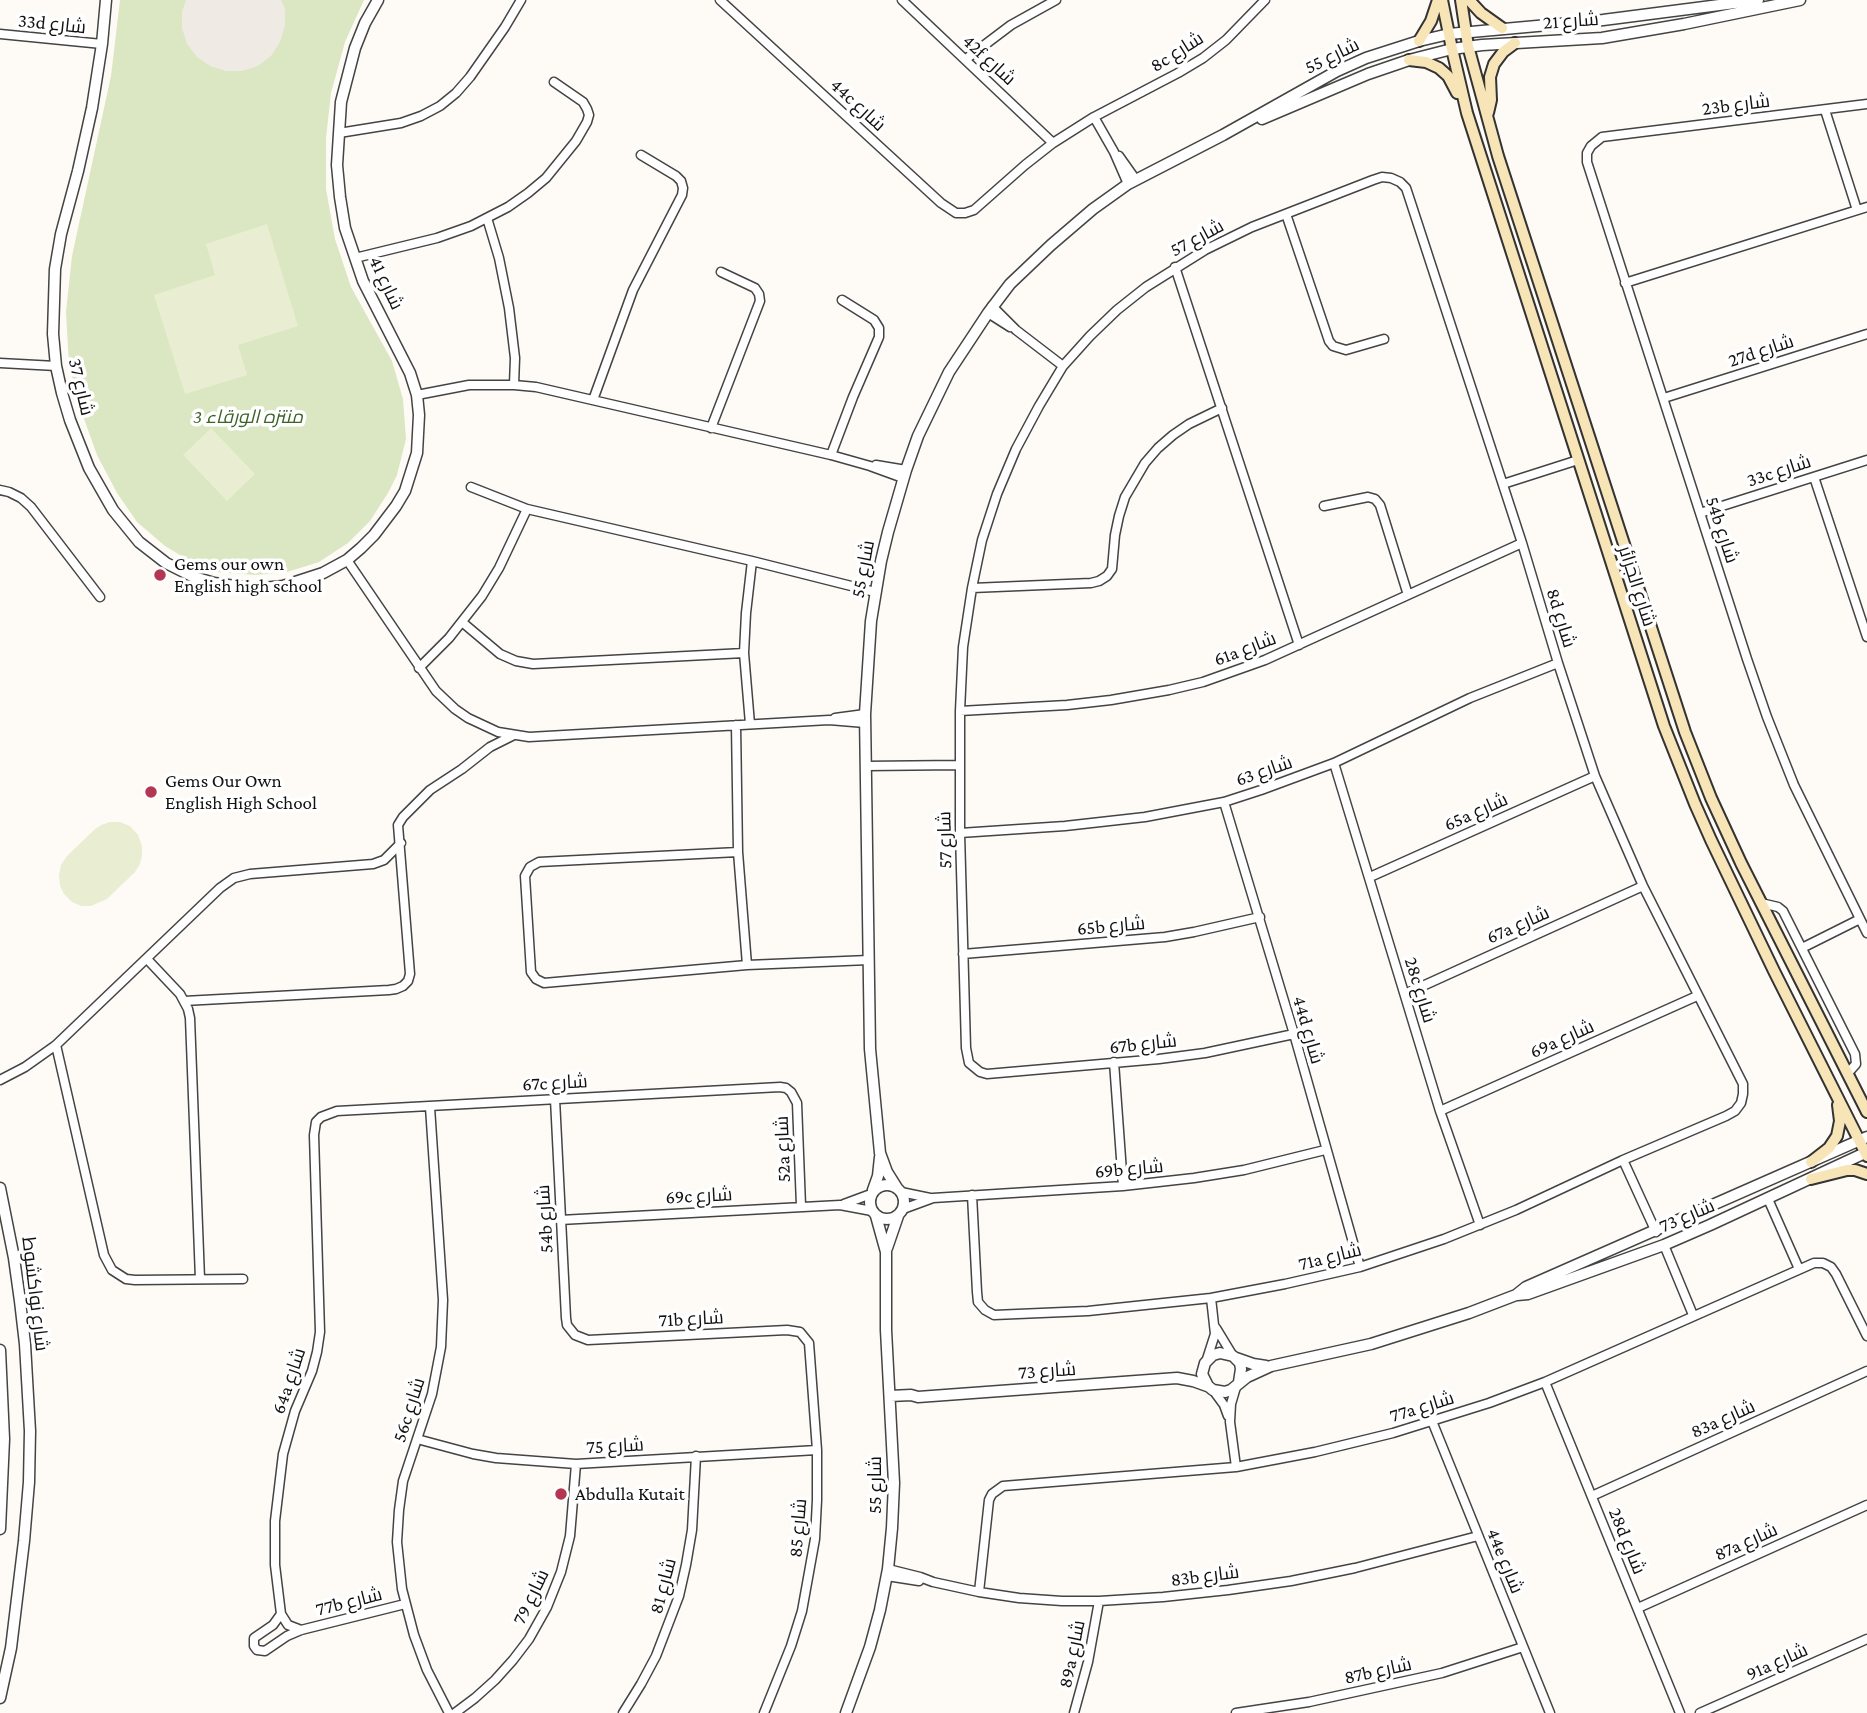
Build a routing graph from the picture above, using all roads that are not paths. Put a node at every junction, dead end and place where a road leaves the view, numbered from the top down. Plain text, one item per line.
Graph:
1 (106, 0) edge
2 (378, 0) edge
3 (521, 0) edge
4 (720, 0) edge
5 (902, 0) edge
6 (1056, 0) edge
7 (1265, 0) edge
8 (1440, 0) edge
9 (1461, 0) edge
10 (1469, 0) edge
11 (1684, 0) edge
12 (1758, 0) edge
13 (1800, 0) edge
14 (1700, 4) edge
15 (1675, 11) junction
16 (1666, 27) junction
17 (1502, 28) junction
18 (1465, 32) junction
19 (0, 34) edge
20 (1449, 34) junction
21 (1419, 41) junction
22 (1515, 43) junction
23 (102, 44) junction
24 (1468, 47) junction
25 (1451, 49) junction
26 (966, 59) junction
27 (1409, 60) junction
28 (554, 82) dead end
29 (1867, 104) edge
30 (1825, 110) junction
31 (1468, 113) junction
32 (1488, 115) junction
33 (1094, 117) junction
34 (339, 133) junction
35 (1223, 135) junction
36 (1609, 136) joint
37 (1054, 143) junction
38 (641, 155) dead end
39 (1373, 180) joint
40 (1132, 182) junction
41 (981, 204) joint
42 (1867, 207) edge
43 (1857, 210) junction
44 (1286, 214) junction
45 (487, 218) junction
46 (355, 258) junction
47 (1175, 267) junction
48 (721, 272) dead end
49 (1625, 283) junction
50 (842, 300) dead end
51 (990, 309) junction
52 (1867, 334) edge
53 (1384, 339) dead end
54 (0, 363) edge
55 (56, 366) junction
56 (1063, 366) junction
57 (514, 385) junction
58 (417, 395) junction
59 (1664, 398) junction
60 (593, 400) junction
61 (1222, 408) junction
62 (711, 428) junction
63 (831, 455) junction
64 (1578, 460) junction
65 (1867, 460) edge
66 (904, 474) junction
67 (1814, 477) junction
68 (1503, 484) junction
69 (471, 488) dead end
70 (0, 490) edge
71 (1324, 506) dead end
72 (527, 509) junction
73 (1700, 513) junction
74 (1522, 543) junction
75 (347, 560) junction
76 (752, 561) junction
77 (972, 588) junction
78 (875, 592) junction
79 (1408, 595) junction
80 (100, 597) dead end
81 (462, 622) junction
82 (1867, 637) edge
83 (1299, 645) junction
84 (744, 653) junction
85 (1558, 663) junction
86 (419, 668) junction
87 (960, 711) junction
88 (865, 718) junction
89 (750, 724) junction
90 (736, 725) junction
91 (514, 735) junction
92 (1334, 763) junction
93 (960, 765) junction
94 (866, 766) junction
95 (1595, 776) junction
96 (1224, 802) junction
97 (960, 834) junction
98 (401, 843) junction
99 (738, 852) junction
100 (1370, 877) junction
101 (1643, 886) junction
102 (1761, 903) junction
103 (1260, 917) junction
104 (1863, 920) edge
105 (1867, 933) edge
106 (1802, 948) junction
107 (964, 954) junction
108 (147, 959) junction
109 (869, 960) junction
110 (747, 965) junction
111 (1405, 993) junction
112 (1697, 996) junction
113 (184, 1000) junction
114 (1294, 1034) junction
115 (56, 1045) junction
116 (1114, 1062) junction
117 (995, 1073) joint
118 (1848, 1073) junction
119 (1739, 1076) joint
120 (0, 1080) edge
121 (791, 1092) joint
122 (1836, 1095) junction
123 (555, 1099) junction
124 (1863, 1101) edge
125 (430, 1107) junction
126 (1440, 1111) junction
127 (1867, 1112) edge
128 (321, 1117) joint
129 (1863, 1139) edge
130 (1325, 1150) junction
131 (880, 1153) junction
132 (1866, 1154) edge
133 (1623, 1160) junction
134 (1811, 1162) junction
135 (1867, 1174) edge
136 (1811, 1179) junction
137 (1123, 1186) junction
138 (0, 1188) edge
139 (899, 1190) junction
140 (872, 1193) junction
141 (972, 1195) junction
142 (933, 1198) junction
143 (1768, 1199) junction
144 (839, 1205) junction
145 (802, 1206) junction
146 (901, 1212) junction
147 (874, 1214) junction
148 (560, 1220) junction
149 (1480, 1225) junction
150 (1656, 1231) junction
151 (1664, 1245) junction
152 (886, 1252) junction
153 (1360, 1267) junction
154 (1799, 1269) junction
155 (200, 1279) junction
156 (243, 1279) dead end
157 (1516, 1295) junction
158 (1211, 1298) junction
159 (1693, 1315) junction
160 (1215, 1325) junction
161 (575, 1335) joint
162 (1867, 1336) edge
163 (806, 1338) joint
164 (0, 1350) edge
165 (1234, 1357) junction
166 (1205, 1363) junction
167 (1270, 1366) junction
168 (1867, 1371) edge
169 (1177, 1378) junction
170 (1545, 1382) junction
171 (1238, 1384) junction
172 (1211, 1388) junction
173 (890, 1399) junction
174 (1432, 1421) junction
175 (1230, 1422) junction
176 (417, 1439) junction
177 (817, 1450) junction
178 (696, 1456) junction
179 (576, 1464) junction
180 (1236, 1466) junction
181 (1592, 1496) junction
182 (1867, 1504) edge
183 (0, 1529) edge
184 (1478, 1536) junction
185 (887, 1572) junction
186 (979, 1592) junction
187 (1099, 1601) junction
188 (405, 1605) junction
189 (1637, 1608) junction
190 (281, 1614) junction
191 (301, 1630) junction
192 (1867, 1639) edge
193 (1523, 1647) junction
194 (0, 1698) edge
195 (452, 1713) edge
196 (623, 1713) edge
197 (764, 1713) edge
198 (846, 1713) edge
199 (1074, 1713) edge
200 (1236, 1713) edge
201 (1550, 1713) edge
202 (1680, 1713) edge
203 (1700, 1713) edge

1 - 23 street, شارع 37
2 - 34 street, شارع 41
3 - 34 street
4 - 41 street, 44c شارع
5 - 26 street, 42f شارع
6 - 26 street
7 - 33 street, 8c شارع
8 - 20 main road, شارع الجزائر
8 - 21 main road
9 - 18 main road, شارع الجزائر
10 - 17 main road
11 - 15 street
12 - 14 street, شارع 21
13 - 16 street, شارع 21
14 - 15 street, شارع 21
14 - 16 street
15 - 17 street, شارع 21
16 - 22 street, شارع 21
17 - 18 street, شارع 21
18 - 20 street, شارع 55
18 - 24 main road, شارع الجزائر
19 - 23 street, 33d شارع
20 - 21 street, شارع 55
20 - 25 main road, شارع الجزائر
21 - 35 street, شارع 55
22 - 24 street, شارع 21
22 - 32 main road
23 - 55 street, شارع 37
24 - 25 street, شارع 55
24 - 32 main road, شارع الجزائر
25 - 27 street, شارع 55
25 - 31 main road, شارع الجزائر
26 - 37 street, 42f شارع
27 - 31 main road
27 - 35 street, شارع 55
28 - 45 street
29 - 30 street, 23b شارع
30 - 36 street, 23b شارع
30 - 43 street
31 - 64 main road, شارع الجزائر
32 - 102 main road, شارع الجزائر
33 - 37 street, 8c شارع
33 - 40 street
34 - 46 street, شارع 41
35 - 40 street, شارع 55
36 - 49 street, 54b شارع
37 - 41 street, 8c شارع
38 - 60 street
39 - 44 street, شارع 57
39 - 68 street, 8d شارع
40 - 51 street, شارع 55
42 - 43 street
43 - 49 street
44 - 47 street, شارع 57
44 - 53 street
45 - 46 street
45 - 57 street
46 - 58 street, شارع 41
47 - 56 street, شارع 57
47 - 61 street
48 - 62 street
49 - 59 street, 54b شارع
50 - 63 street
51 - 56 street
51 - 66 street, شارع 55
52 - 59 street, 27d شارع
54 - 55 street
55 - 75 street, شارع 37
56 - 77 street, شارع 57
57 - 58 street
57 - 60 street
58 - 75 street, شارع 41
59 - 73 street, 54b شارع
60 - 62 street
61 - 77 street
61 - 83 street
62 - 63 street
63 - 66 street
64 - 68 street
64 - 122 main road, شارع الجزائر
65 - 67 street, 33c شارع
66 - 78 street, شارع 55
67 - 73 street, 33c شارع
67 - 82 street
68 - 74 street, 8d شارع
69 - 72 street
70 - 80 street
71 - 79 street
72 - 76 street
72 - 81 street
73 - 104 street, 54b شارع
74 - 79 street, 61a شارع
74 - 85 street, 8d شارع
75 - 86 street
76 - 78 street
76 - 84 street
77 - 87 street, شارع 57
78 - 88 street, شارع 55
79 - 83 street, 61a شارع
81 - 84 street
81 - 86 street
83 - 87 street, 61a شارع
84 - 89 street
85 - 92 street, شارع 63
85 - 95 street, 8d شارع
86 - 91 street
87 - 93 street, شارع 57
88 - 89 street
88 - 94 street, شارع 55
89 - 90 street
90 - 91 street
90 - 99 street
91 - 98 street
92 - 96 street, شارع 63
92 - 100 street, 28c شارع
93 - 94 street
93 - 97 street, شارع 57
94 - 109 street, شارع 55
95 - 100 street, 65a شارع
95 - 101 street, 8d شارع
96 - 97 street, شارع 63
96 - 103 street, 44d شارع
97 - 107 street, شارع 57
98 - 108 street
98 - 113 street
99 - 110 street
99 - 110 street
100 - 111 street, 28c شارع
101 - 111 street, 67a شارع
101 - 112 street, 8d شارع
102 - 106 street
102 - 118 main road, شارع الجزائر
103 - 107 street, 65b شارع
103 - 114 street, 44d شارع
104 - 105 street, 54b شارع
104 - 106 street
106 - 118 street
107 - 117 street, شارع 57
108 - 113 street
108 - 115 street
109 - 110 street
109 - 131 street, شارع 55
111 - 126 street, 28c شارع
112 - 119 street, 8d شارع
112 - 126 street, 69a شارع
113 - 155 street
114 - 116 street, 67b شارع
114 - 130 street, 44d شارع
115 - 120 street
115 - 155 street
116 - 117 street, 67b شارع
116 - 137 street
118 - 124 main road, شارع الجزائر
119 - 133 street, 71a شارع
121 - 123 street, 67c شارع
121 - 145 street, 52a شارع
122 - 129 main road, شارع الجزائر
122 - 134 main road
123 - 125 street, 67c شارع
123 - 148 street, 54b شارع
124 - 127 main road, شارع الجزائر
125 - 128 street, 67c شارع
125 - 176 street, 56c شارع
126 - 149 street, 28c شارع
128 - 190 street, 64a شارع
129 - 132 main road, شارع الجزائر
129 - 134 street, شارع 73
130 - 137 street, 69b شارع
130 - 153 street, 44d شارع
131 - 139 street, شارع 55
131 - 140 street, شارع 55
132 - 136 street, شارع 73
133 - 149 street, 71a شارع
133 - 150 street
134 - 150 street, شارع 73
135 - 136 main road
136 - 143 street, شارع 73
137 - 141 street, 69b شارع
138 - 194 street, شارع نواكشوط
139 - 140 street
139 - 142 street, 69b شارع
139 - 146 street
140 - 144 street, 69c شارع
140 - 147 street
141 - 142 street, 69b شارع
141 - 158 street, 71a شارع
142 - 146 street, 69b شارع
143 - 151 street, شارع 73
143 - 154 street
144 - 145 street, 69c شارع
144 - 147 street, 69c شارع
145 - 148 street, 69c شارع
146 - 147 street
146 - 152 street, شارع 55
147 - 152 street, شارع 55
148 - 161 street, 54b شارع
149 - 153 street, 71a شارع
150 - 157 street, شارع 73
151 - 157 street, شارع 73
151 - 159 street
152 - 173 street, شارع 55
153 - 158 street, 71a شارع
154 - 159 street, 77a شارع
154 - 162 street, 77a شارع
155 - 156 street
157 - 167 street, شارع 73
158 - 160 street
159 - 170 street, 77a شارع
160 - 165 street
160 - 166 street
161 - 163 street, 71b شارع
163 - 177 street, شارع 85
164 - 183 street
165 - 166 street
165 - 167 street, شارع 73
165 - 171 street
166 - 169 street, شارع 73
166 - 172 street
167 - 171 street, شارع 73
168 - 181 street, 83a شارع
169 - 172 street, شارع 73
169 - 173 street, شارع 73
170 - 174 street, 77a شارع
170 - 181 street, 28d شارع
171 - 172 street
171 - 175 street
172 - 175 street
173 - 185 street, شارع 55
174 - 180 street, 77a شارع
174 - 184 street, 44e شارع
175 - 180 street
176 - 179 street, شارع 75
176 - 188 street, 56c شارع
177 - 178 street, شارع 75
177 - 197 street, شارع 85
178 - 179 street, شارع 75
178 - 196 street, شارع 81
179 - 195 street, شارع 79
180 - 186 street, 77a شارع
181 - 189 street, 28d شارع
182 - 189 street, 87a شارع
184 - 187 street, 83b شارع
184 - 193 street, 44e شارع
185 - 186 street, 83b شارع
185 - 198 street, شارع 55
186 - 187 street, 83b شارع
187 - 199 street, 89a شارع
188 - 191 street, 77b شارع
188 - 195 street, 56c شارع
189 - 202 street, 28d شارع
190 - 191 street
190 - 191 street
192 - 203 street, 91a شارع
193 - 200 street, 87b شارع
193 - 201 street, 44e شارع

